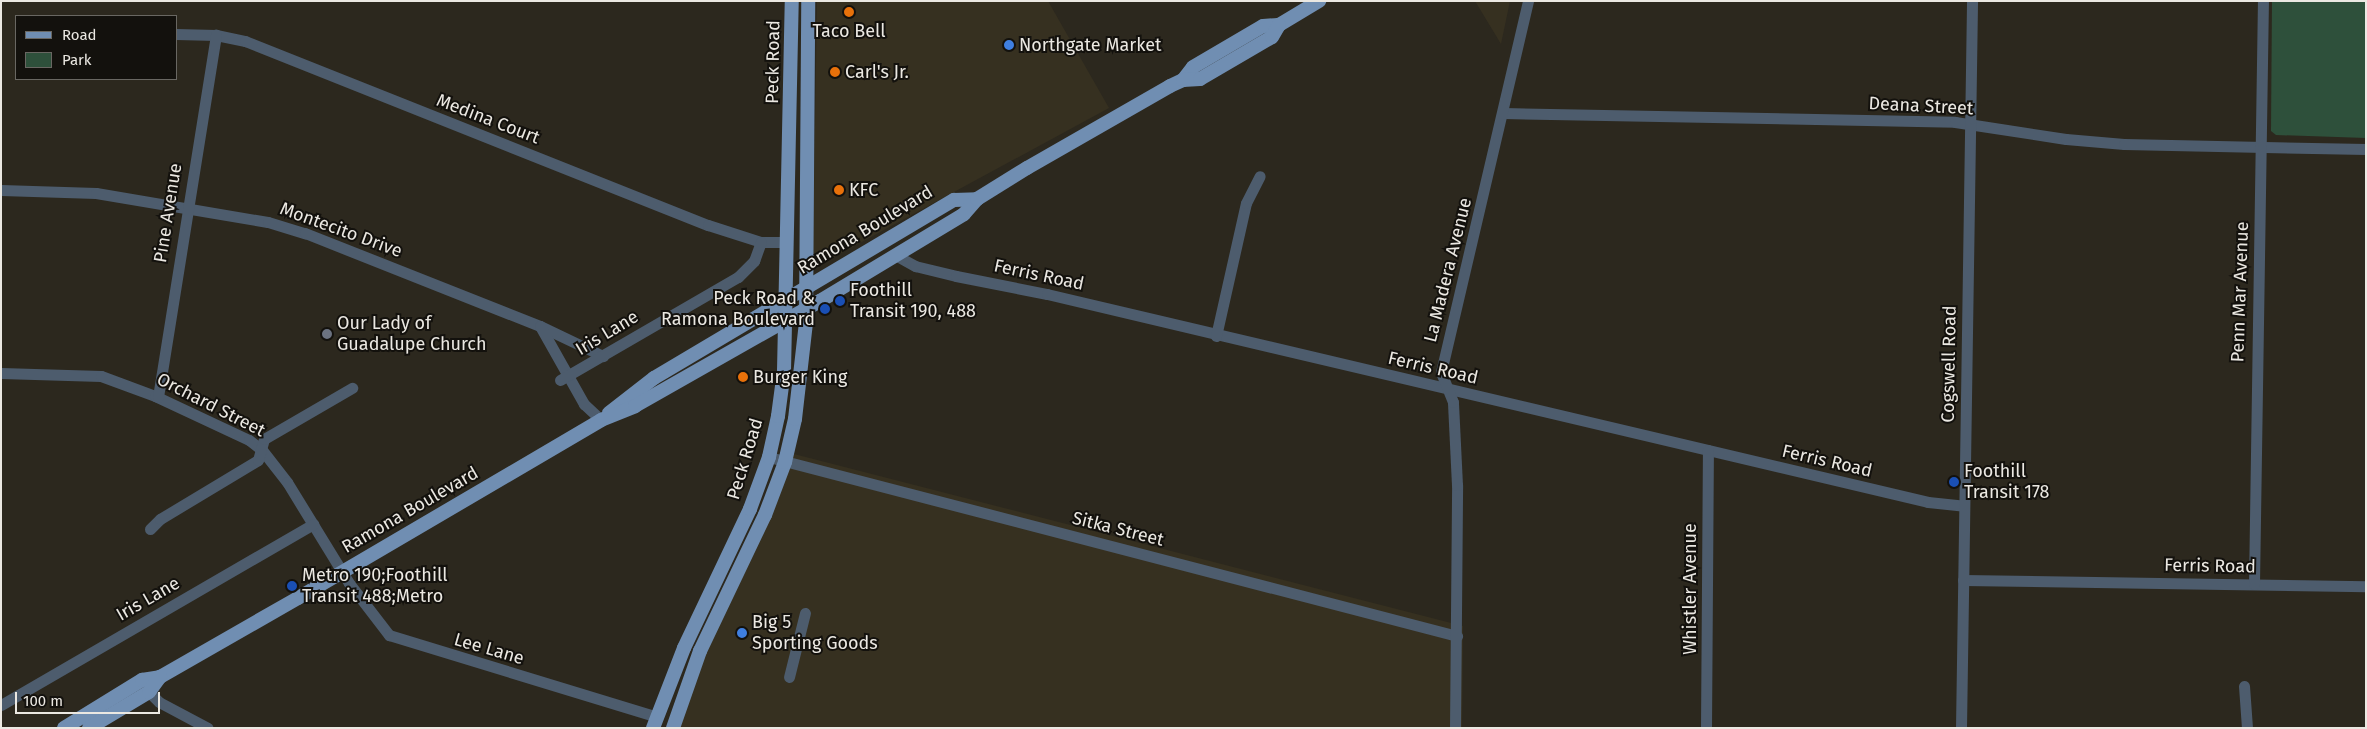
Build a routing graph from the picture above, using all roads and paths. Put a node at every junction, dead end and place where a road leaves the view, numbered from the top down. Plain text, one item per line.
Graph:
1 (792, 1) edge
2 (808, 1) edge
3 (1319, 1) edge
4 (1528, 1) edge
5 (1972, 1) edge
6 (2263, 1) edge
7 (178, 34) edge
8 (216, 35) junction
9 (1503, 113) junction
10 (1971, 124) junction
11 (790, 141) junction
12 (807, 142) junction
13 (2262, 147) junction
14 (2366, 150) edge
15 (1260, 176) dead end
16 (1, 190) edge
17 (977, 199) junction
18 (186, 210) junction
19 (761, 242) junction
20 (787, 242) junction
21 (897, 256) junction
22 (804, 288) junction
23 (784, 300) junction
24 (806, 308) junction
25 (784, 321) junction
26 (540, 326) junction
27 (1216, 336) junction
28 (603, 356) junction
29 (1, 373) edge
30 (564, 378) junction
31 (352, 388) dead end
32 (1446, 389) junction
33 (158, 397) junction
34 (601, 420) junction
35 (262, 450) junction
36 (1708, 450) junction
37 (769, 457) junction
38 (785, 462) junction
39 (1964, 506) junction
40 (313, 524) junction
41 (150, 529) dead end
42 (342, 572) junction
43 (1963, 580) junction
44 (2254, 584) junction
45 (2366, 586) edge
46 (805, 613) dead end
47 (1457, 636) junction
48 (160, 677) junction
49 (789, 677) dead end
50 (2244, 686) dead end
51 (149, 692) junction
52 (1, 706) edge
53 (655, 722) edge
54 (64, 728) edge
55 (89, 728) edge
56 (208, 728) edge
57 (673, 728) edge
58 (1455, 728) edge
59 (1706, 728) edge
60 (1961, 728) edge
61 (2247, 728) edge

1 - 11 main road, Peck Road
2 - 12 main road, Peck Road
3 - 17 main road, Ramona Boulevard
4 - 9 street, La Madera Avenue
5 - 10 street, Cogswell Road
6 - 13 street, Penn Mar Avenue
7 - 8 street, Medina Court
8 - 18 street, Pine Avenue
8 - 19 street, Medina Court
9 - 10 street, Deana Street
9 - 32 street, La Madera Avenue
10 - 13 street, Deana Street
10 - 39 street, Cogswell Road
11 - 12 main road
11 - 20 main road, Peck Road
12 - 22 main road, Peck Road
13 - 14 street, Deana Street
13 - 44 street, Penn Mar Avenue
15 - 27 street
16 - 18 street, Montecito Drive
17 - 21 main road, Ramona Boulevard
17 - 22 main road, Ramona Boulevard
18 - 26 street, Montecito Drive
18 - 33 street, Pine Avenue
19 - 20 street, Medina Court
19 - 28 street, Iris Lane
20 - 23 main road, Peck Road
21 - 24 main road, Ramona Boulevard
21 - 27 street, Ferris Road
22 - 23 main road, Ramona Boulevard
22 - 24 main road, Peck Road
23 - 25 main road, Peck Road
23 - 34 main road, Ramona Boulevard
24 - 25 main road, Ramona Boulevard
24 - 38 main road, Peck Road
25 - 34 main road, Ramona Boulevard
25 - 37 main road, Peck Road
26 - 28 street, Montecito Drive
26 - 30 street
27 - 32 street, Ferris Road
28 - 30 street, Iris Lane
29 - 33 street, Orchard Street
30 - 34 street
31 - 35 street
32 - 36 street, Ferris Road
32 - 47 street, La Madera Avenue
33 - 35 street, Orchard Street
34 - 42 main road, Ramona Boulevard
35 - 40 street, Orchard Street
35 - 41 street
36 - 39 street, Ferris Road
36 - 59 street, Whistler Avenue
37 - 38 street, Sitka Street
37 - 53 main road, Peck Road
38 - 47 street, Sitka Street
38 - 57 main road, Peck Road
39 - 43 street, Cogswell Road
40 - 42 street, Orchard Street
40 - 52 street, Iris Lane
42 - 48 main road, Ramona Boulevard
42 - 53 street, Lee Lane
43 - 44 street, Ferris Road
43 - 60 street, Cogswell Road
44 - 45 street, Ferris Road
46 - 49 street
47 - 58 street, La Madera Avenue
48 - 51 main road, Ramona Boulevard
48 - 54 main road, Ramona Boulevard
50 - 61 street
51 - 55 main road, Ramona Boulevard
51 - 56 street

